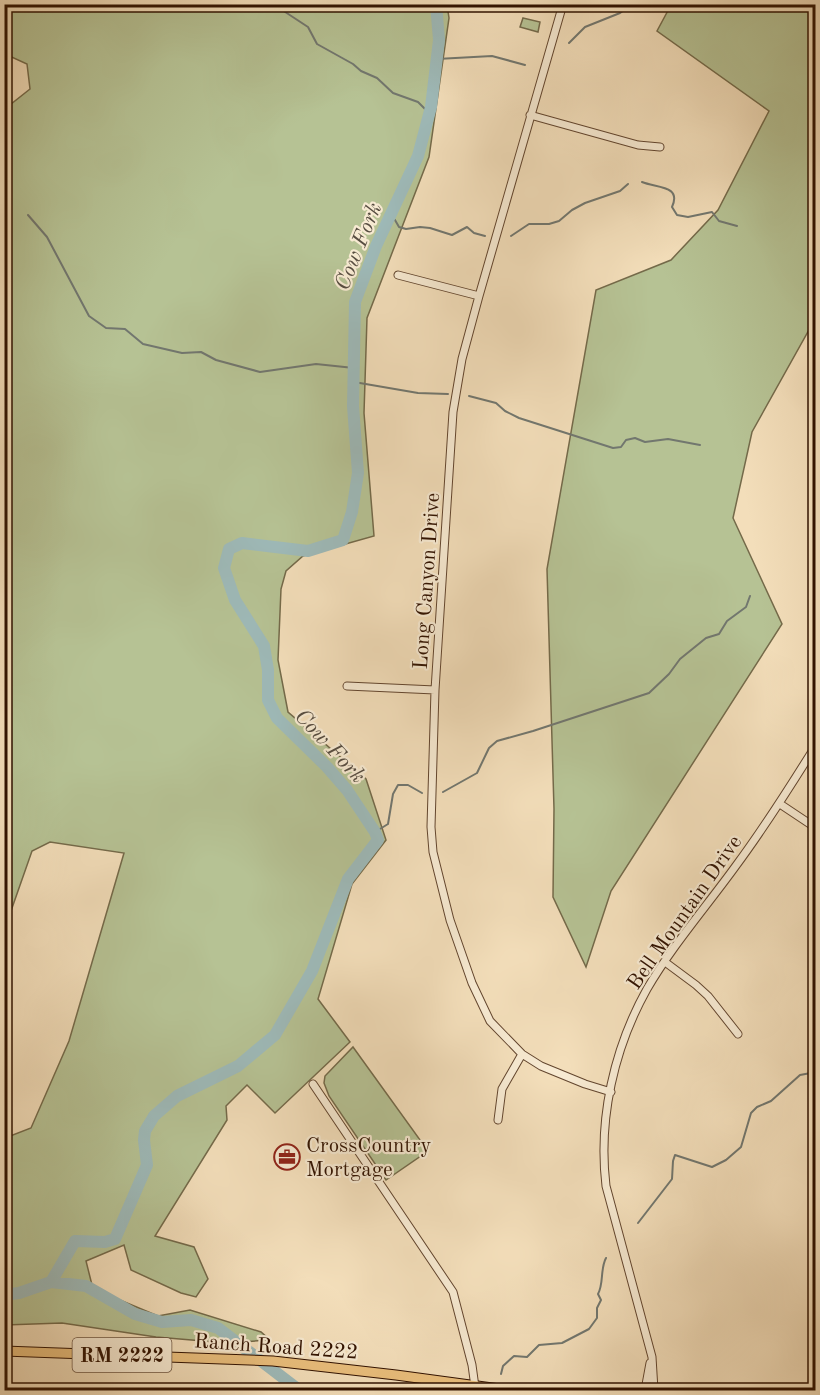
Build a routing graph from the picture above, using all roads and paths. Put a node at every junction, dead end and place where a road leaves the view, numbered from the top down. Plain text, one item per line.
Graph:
1 (563, 4) edge
2 (530, 115) junction
3 (660, 147) dead end
4 (399, 275) dead end
5 (479, 296) junction
6 (347, 686) dead end
7 (435, 690) junction
8 (816, 745) edge
9 (780, 804) junction
10 (816, 828) edge
11 (665, 962) junction
12 (738, 1034) dead end
13 (522, 1054) junction
14 (313, 1084) dead end
15 (610, 1092) junction
16 (498, 1120) dead end
17 (4, 1351) edge
18 (652, 1357) junction
19 (475, 1387) junction
20 (507, 1390) edge
21 (645, 1390) edge
22 (654, 1390) edge

1 - 2 street, Long Canyon Drive
2 - 3 street
2 - 5 street, Long Canyon Drive
4 - 5 street
5 - 7 street, Long Canyon Drive
6 - 7 street
7 - 13 street, Long Canyon Drive
8 - 9 street, Bell Mountain Drive
9 - 10 street
9 - 11 street, Bell Mountain Drive
11 - 12 street
11 - 15 street, Bell Mountain Drive
13 - 15 street, Long Canyon Drive
13 - 16 street
14 - 19 street
15 - 18 street, Bell Mountain Drive
17 - 19 main road, Ranch Road 2222 / RM 2222
18 - 21 street
18 - 22 street, Bell Mountain Drive
19 - 20 main road, Ranch Road 2222 / RM 2222

